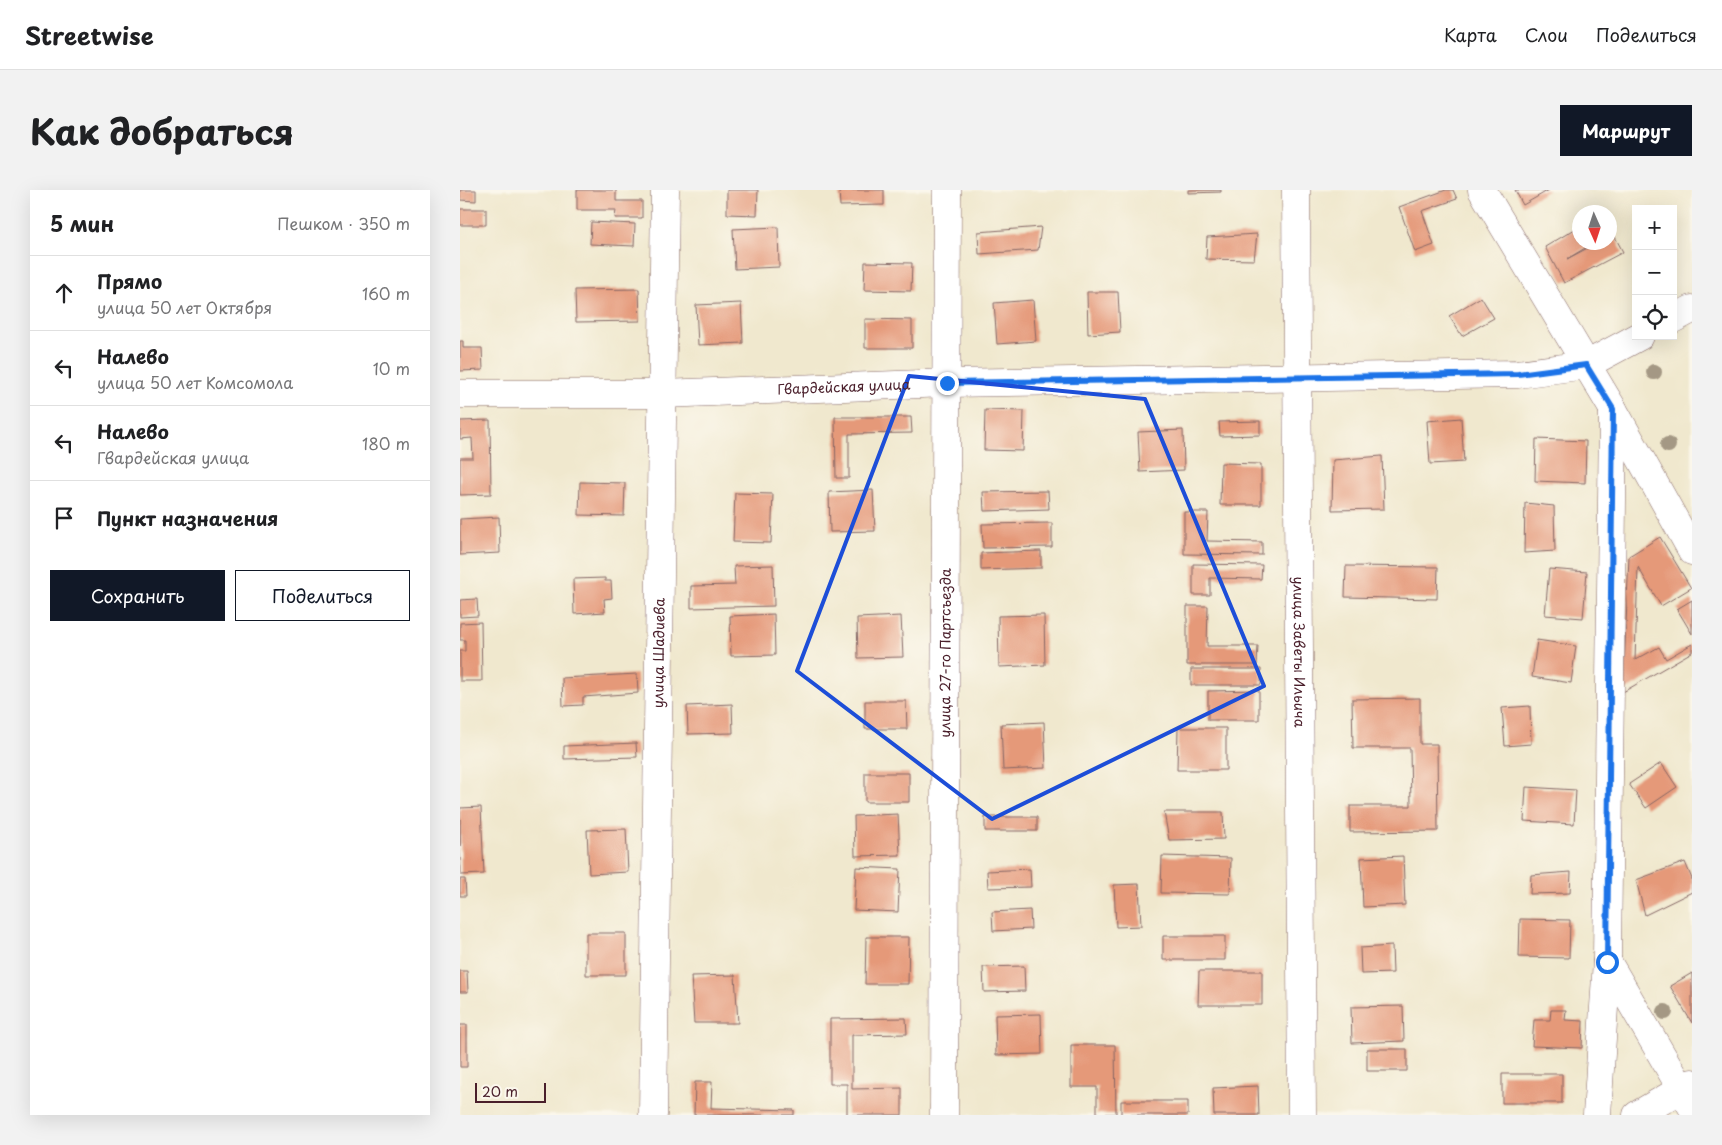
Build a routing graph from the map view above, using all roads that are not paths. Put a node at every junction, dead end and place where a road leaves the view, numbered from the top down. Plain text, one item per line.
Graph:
1 (664, 190) edge
2 (947, 190) edge
3 (1296, 190) edge
4 (1482, 190) edge
5 (1692, 309) edge
6 (1677, 316) edge
7 (1633, 340) edge
8 (1586, 365) junction
9 (1297, 377) junction
10 (947, 383) junction
11 (460, 394) edge
12 (663, 394) junction
13 (1613, 409) junction
14 (1692, 551) edge
15 (1607, 962) junction
16 (1689, 1093) edge
17 (653, 1115) edge
18 (944, 1115) edge
19 (1302, 1115) edge
20 (1597, 1115) edge
21 (1637, 1115) edge

1 - 12 street, улица Шадиева
2 - 10 street, улица 27-го Партсъезда
3 - 9 street, улица Заветы Ильича
4 - 8 street
5 - 6 street
7 - 8 street, Гвардейская улица
8 - 9 street, Гвардейская улица
8 - 13 street
9 - 10 street, Гвардейская улица
9 - 19 street, улица Заветы Ильича
10 - 12 street, Гвардейская улица
10 - 18 street, улица 27-го Партсъезда
11 - 12 street, Гвардейская улица
12 - 17 street, улица Шадиева
13 - 14 street
13 - 15 street
15 - 16 street
15 - 20 street
16 - 21 street

